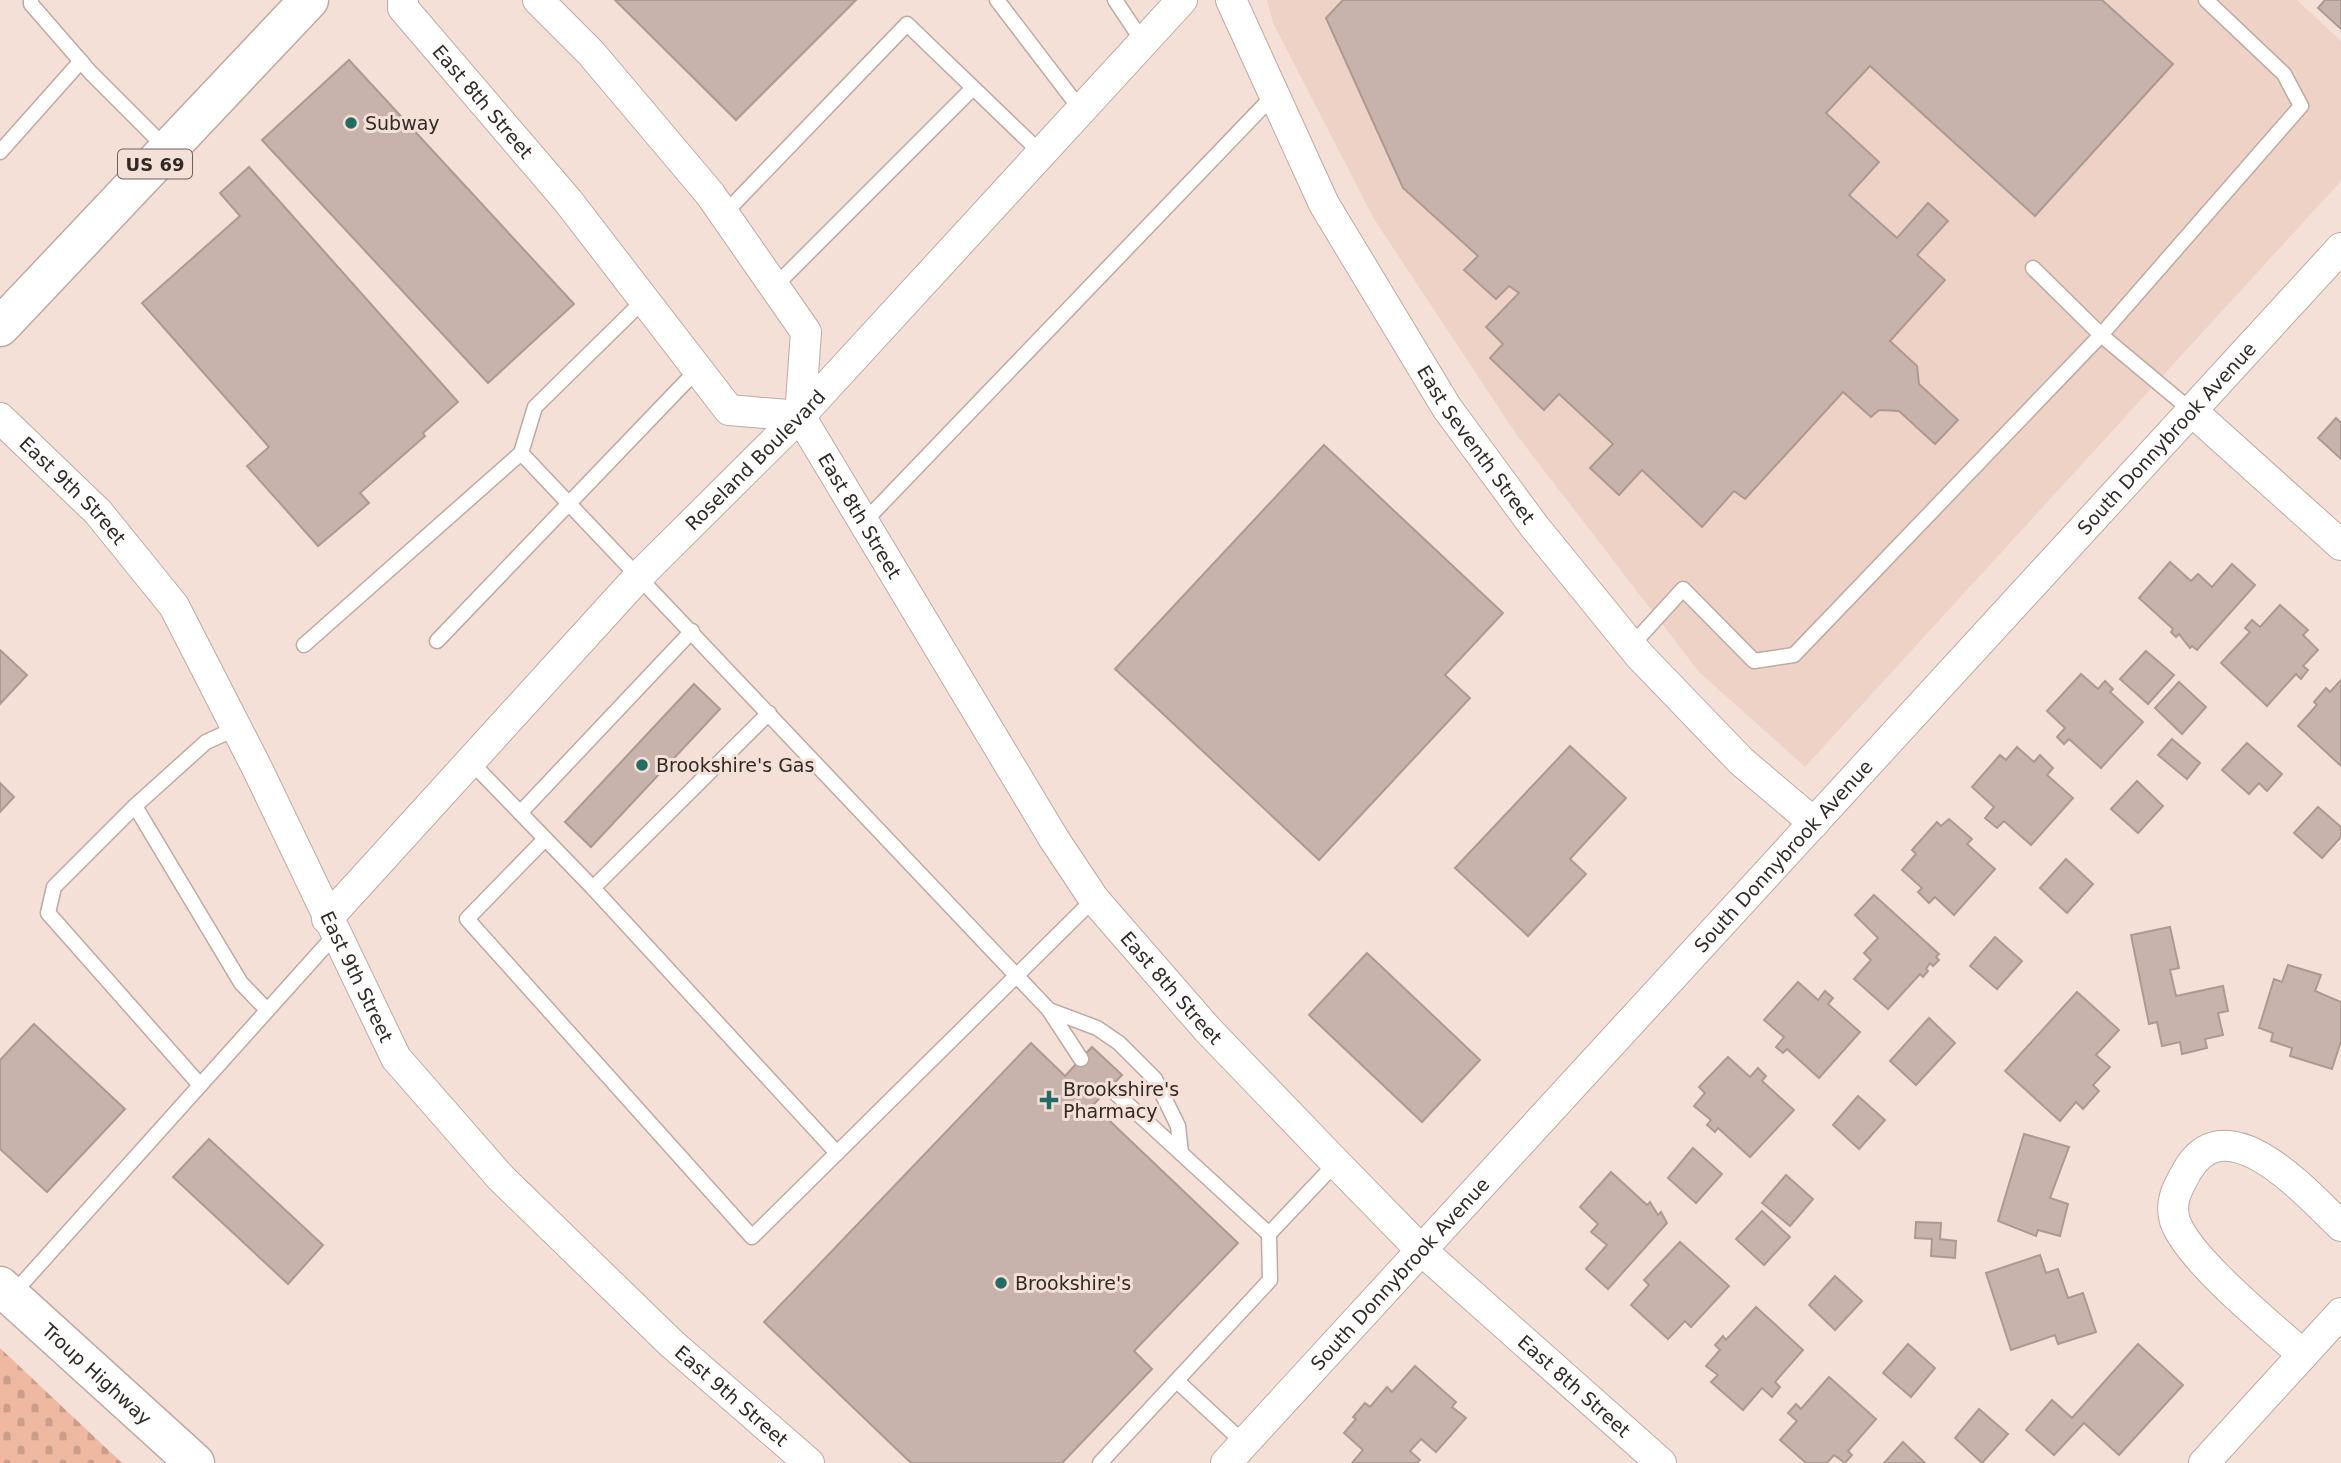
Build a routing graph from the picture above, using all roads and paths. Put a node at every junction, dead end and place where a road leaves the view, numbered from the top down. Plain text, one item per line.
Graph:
1 (309, 0) edge
2 (402, 0) edge
3 (538, 0) edge
4 (997, 0) edge
5 (1115, 0) edge
6 (1182, 0) edge
7 (1231, 0) edge
8 (2206, 0) edge
9 (29, 1) edge
10 (1143, 42) junction
11 (81, 61) junction
12 (972, 89) junction
13 (1274, 95) junction
14 (1081, 110) junction
15 (168, 150) junction
16 (0, 152) edge
17 (1041, 153) junction
18 (724, 214) junction
19 (2341, 248) edge
20 (2033, 268) dead end
21 (775, 286) junction
22 (644, 300) junction
23 (0, 327) edge
24 (2101, 335) junction
25 (698, 369) junction
26 (2193, 412) junction
27 (800, 416) junction
28 (0, 418) edge
29 (521, 453) junction
30 (570, 502) junction
31 (863, 523) junction
32 (2341, 545) edge
33 (640, 575) junction
34 (692, 631) junction
35 (437, 641) dead end
36 (304, 645) dead end
37 (1632, 646) junction
38 (769, 713) junction
39 (237, 728) junction
40 (470, 761) junction
41 (135, 806) junction
42 (520, 813) junction
43 (1814, 823) junction
44 (545, 839) junction
45 (593, 888) junction
46 (1094, 899) junction
47 (331, 927) junction
48 (1016, 976) junction
49 (267, 1010) junction
50 (1049, 1010) junction
51 (1081, 1059) dead end
52 (200, 1085) junction
53 (1110, 1088) dead end
54 (837, 1153) junction
55 (1181, 1153) junction
56 (1336, 1163) junction
57 (2341, 1226) edge
58 (1269, 1234) junction
59 (1419, 1248) junction
60 (6, 1291) edge
61 (2341, 1313) edge
62 (2303, 1355) junction
63 (1177, 1381) junction
64 (1235, 1453) edge
65 (195, 1463) edge
66 (808, 1463) edge
67 (1100, 1463) edge
68 (1661, 1463) edge
69 (2204, 1463) edge

1 - 15 main road, US 69
2 - 22 street, East 8th Street
3 - 18 street
4 - 14 lane
5 - 10 lane
6 - 10 street, Roseland Boulevard
7 - 13 street, East Seventh Street
8 - 24 lane
9 - 11 lane
10 - 14 street, Roseland Boulevard
11 - 15 lane
11 - 16 lane
12 - 17 lane
12 - 18 lane
12 - 21 lane
13 - 31 lane
13 - 37 street, East Seventh Street
14 - 17 street, Roseland Boulevard
15 - 23 main road, US 69
17 - 27 street, Roseland Boulevard
18 - 21 street
19 - 26 street, South Donnybrook Avenue
20 - 24 lane
21 - 27 street
22 - 25 street, East 8th Street
22 - 29 lane
24 - 26 lane
24 - 37 lane
25 - 27 street, East 8th Street
25 - 30 lane
26 - 32 street
26 - 43 street, South Donnybrook Avenue
27 - 31 street, East 8th Street
27 - 33 street, Roseland Boulevard
28 - 39 street, East 9th Street
29 - 30 lane
29 - 36 lane
30 - 33 lane
30 - 35 lane
31 - 46 street, East 8th Street
33 - 34 lane
33 - 40 street, Roseland Boulevard
34 - 38 lane
34 - 42 lane
37 - 43 street, East Seventh Street
38 - 45 lane
38 - 48 lane
39 - 41 lane
39 - 47 street, East 9th Street
40 - 42 lane
40 - 47 street, Roseland Boulevard
41 - 49 lane
41 - 52 lane
42 - 44 lane
43 - 59 street, South Donnybrook Avenue
44 - 45 lane
44 - 54 lane
45 - 54 lane
46 - 48 lane
46 - 56 street, East 8th Street
47 - 49 lane
47 - 66 street, East 9th Street
48 - 50 lane
48 - 54 lane
49 - 52 lane
50 - 51 lane
50 - 55 lane
52 - 60 lane
53 - 55 lane
55 - 58 lane
56 - 58 lane
56 - 59 street, East 8th Street
57 - 62 street
58 - 63 lane
59 - 64 street, South Donnybrook Avenue
59 - 68 street, East 8th Street
60 - 65 main road, Troup Highway
61 - 62 street
62 - 69 street
63 - 64 lane
63 - 67 lane

